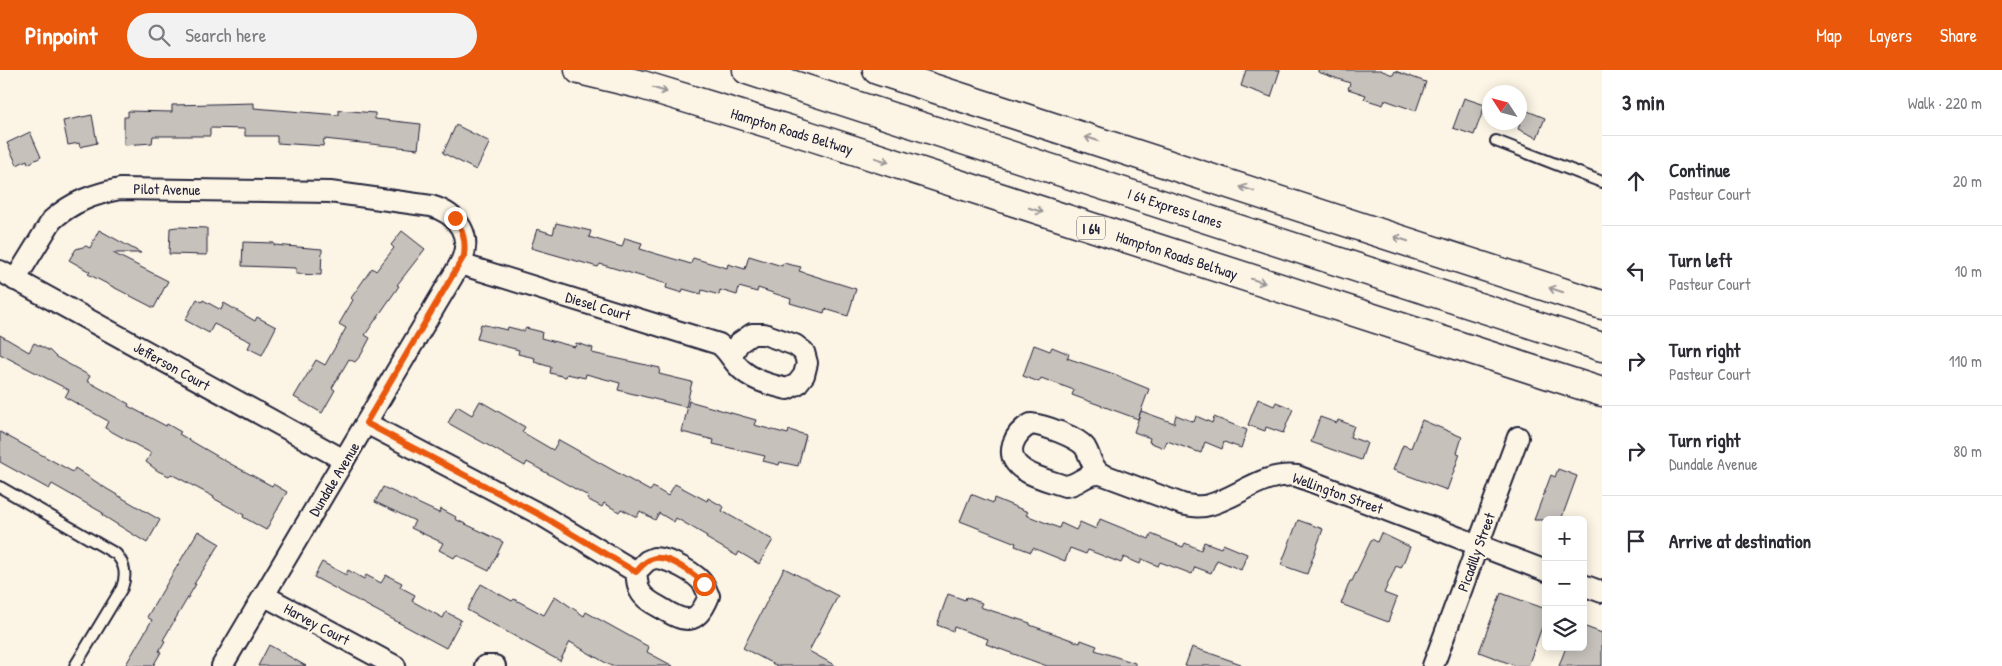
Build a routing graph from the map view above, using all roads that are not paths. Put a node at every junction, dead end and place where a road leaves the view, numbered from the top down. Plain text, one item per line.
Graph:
1 (579, 70) edge
2 (747, 70) edge
3 (877, 70) edge
4 (1496, 141) dead end
5 (1602, 182) edge
6 (360, 196) joint
7 (460, 264) junction
8 (8, 275) edge
9 (1602, 305) edge
10 (1602, 348) edge
11 (731, 356) dead end
12 (1602, 392) edge
13 (366, 423) junction
14 (1518, 437) dead end
15 (344, 460) junction
16 (1101, 474) dead end
17 (0, 487) edge
18 (1478, 546) junction
19 (1542, 570) edge
20 (636, 572) dead end
21 (1587, 586) edge
22 (1602, 592) edge
23 (264, 596) junction
24 (75, 666) edge
25 (222, 666) edge
26 (395, 666) edge
27 (485, 666) edge
28 (495, 666) edge
29 (1433, 666) edge

1 -> 12 highway, Hampton Roads Beltway / I 64
2 - 10 highway, I 64 Express Lanes
9 -> 3 highway
4 - 5 lane
6 - 7 street, Dundale Avenue
6 - 8 street, Pilot Avenue
7 - 11 street, Diesel Court
7 - 13 street, Dundale Avenue
8 - 15 street, Jefferson Court
13 - 15 street, Dundale Avenue
13 - 20 street
14 - 18 street, Picadilly Street
15 - 23 street, Dundale Avenue
16 - 18 street, Wellington Street
17 - 24 lane
18 - 19 street, Wellington Street
18 - 29 street, Picadilly Street
21 - 22 street
23 - 25 street, Dundale Avenue
23 - 26 street, Harvey Court
27 - 28 street

